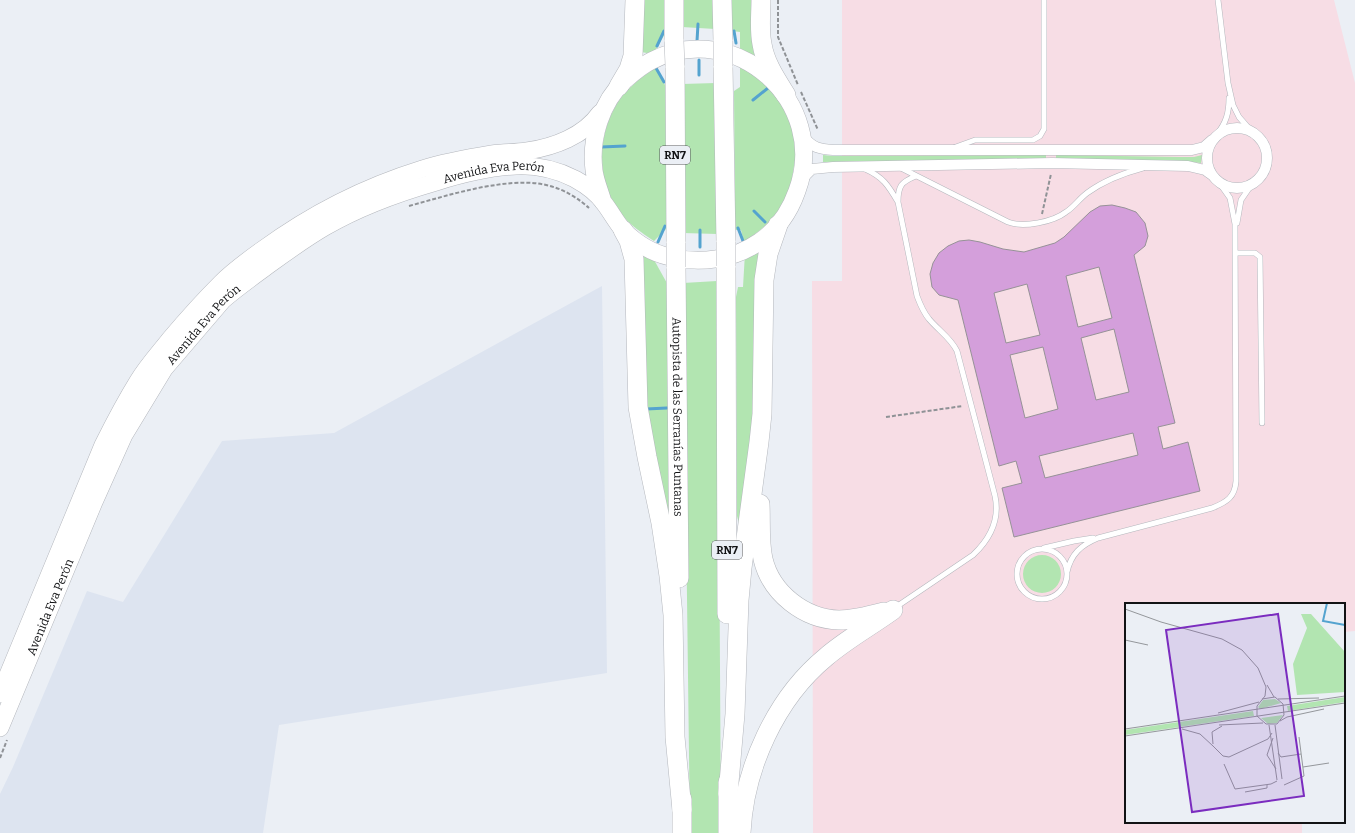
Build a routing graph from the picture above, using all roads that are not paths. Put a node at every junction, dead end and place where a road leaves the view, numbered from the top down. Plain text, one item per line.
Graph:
1 (635, 0) edge
2 (674, 0) edge
3 (722, 0) edge
4 (761, 0) edge
5 (1044, 0) edge
6 (1218, 0) edge
7 (1228, 83) junction
8 (618, 86) junction
9 (786, 95) junction
10 (604, 108) junction
11 (1252, 132) junction
12 (810, 133) junction
13 (1214, 137) junction
14 (947, 150) junction
15 (1155, 165) junction
16 (896, 166) junction
17 (862, 167) junction
18 (916, 176) junction
19 (1215, 178) junction
20 (802, 179) junction
21 (1252, 184) junction
22 (898, 202) junction
23 (597, 206) junction
24 (778, 225) junction
25 (623, 230) junction
26 (1236, 240) junction
27 (1236, 253) junction
28 (1262, 423) dead end
29 (759, 442) junction
30 (1098, 538) junction
31 (1041, 549) junction
32 (1067, 572) junction
33 (893, 610) junction
34 (0, 694) edge
35 (4, 732) edge
36 (728, 794) junction
37 (682, 810) junction
38 (682, 833) edge
39 (728, 833) edge
40 (741, 833) edge

1 - 8 highway
2 - 37 highway, Autopista de las Serranías Puntanas / RN7, bridge
3 - 36 highway, RN7, bridge
4 - 9 highway
5 - 14 lane
6 - 7 lane
7 - 11 lane
7 - 13 lane
8 - 9 main road
8 - 10 main road
9 - 12 main road
10 - 23 main road
10 - 34 main road, Avenida Eva Perón
11 - 13 street
11 - 21 street
12 - 14 street
12 - 20 main road
13 - 14 street
13 - 19 street
15 - 16 street
15 - 18 lane
15 - 19 street
16 - 17 street
16 - 18 lane
17 - 20 street
17 - 22 lane
18 - 22 lane
19 - 21 street
19 - 26 lane
20 - 24 main road
21 - 26 lane
22 - 33 lane
23 - 25 main road
23 - 35 main road, Avenida Eva Perón
24 - 25 main road
24 - 29 highway
25 - 37 highway
26 - 27 lane
27 - 28 lane
27 - 30 lane
29 - 33 highway
29 - 36 highway
30 - 31 lane
30 - 32 lane
31 - 32 lane
31 - 32 lane
33 - 40 highway
36 - 39 highway, RN7
37 - 38 highway, Autopista de las Serranías Puntanas / RN7

